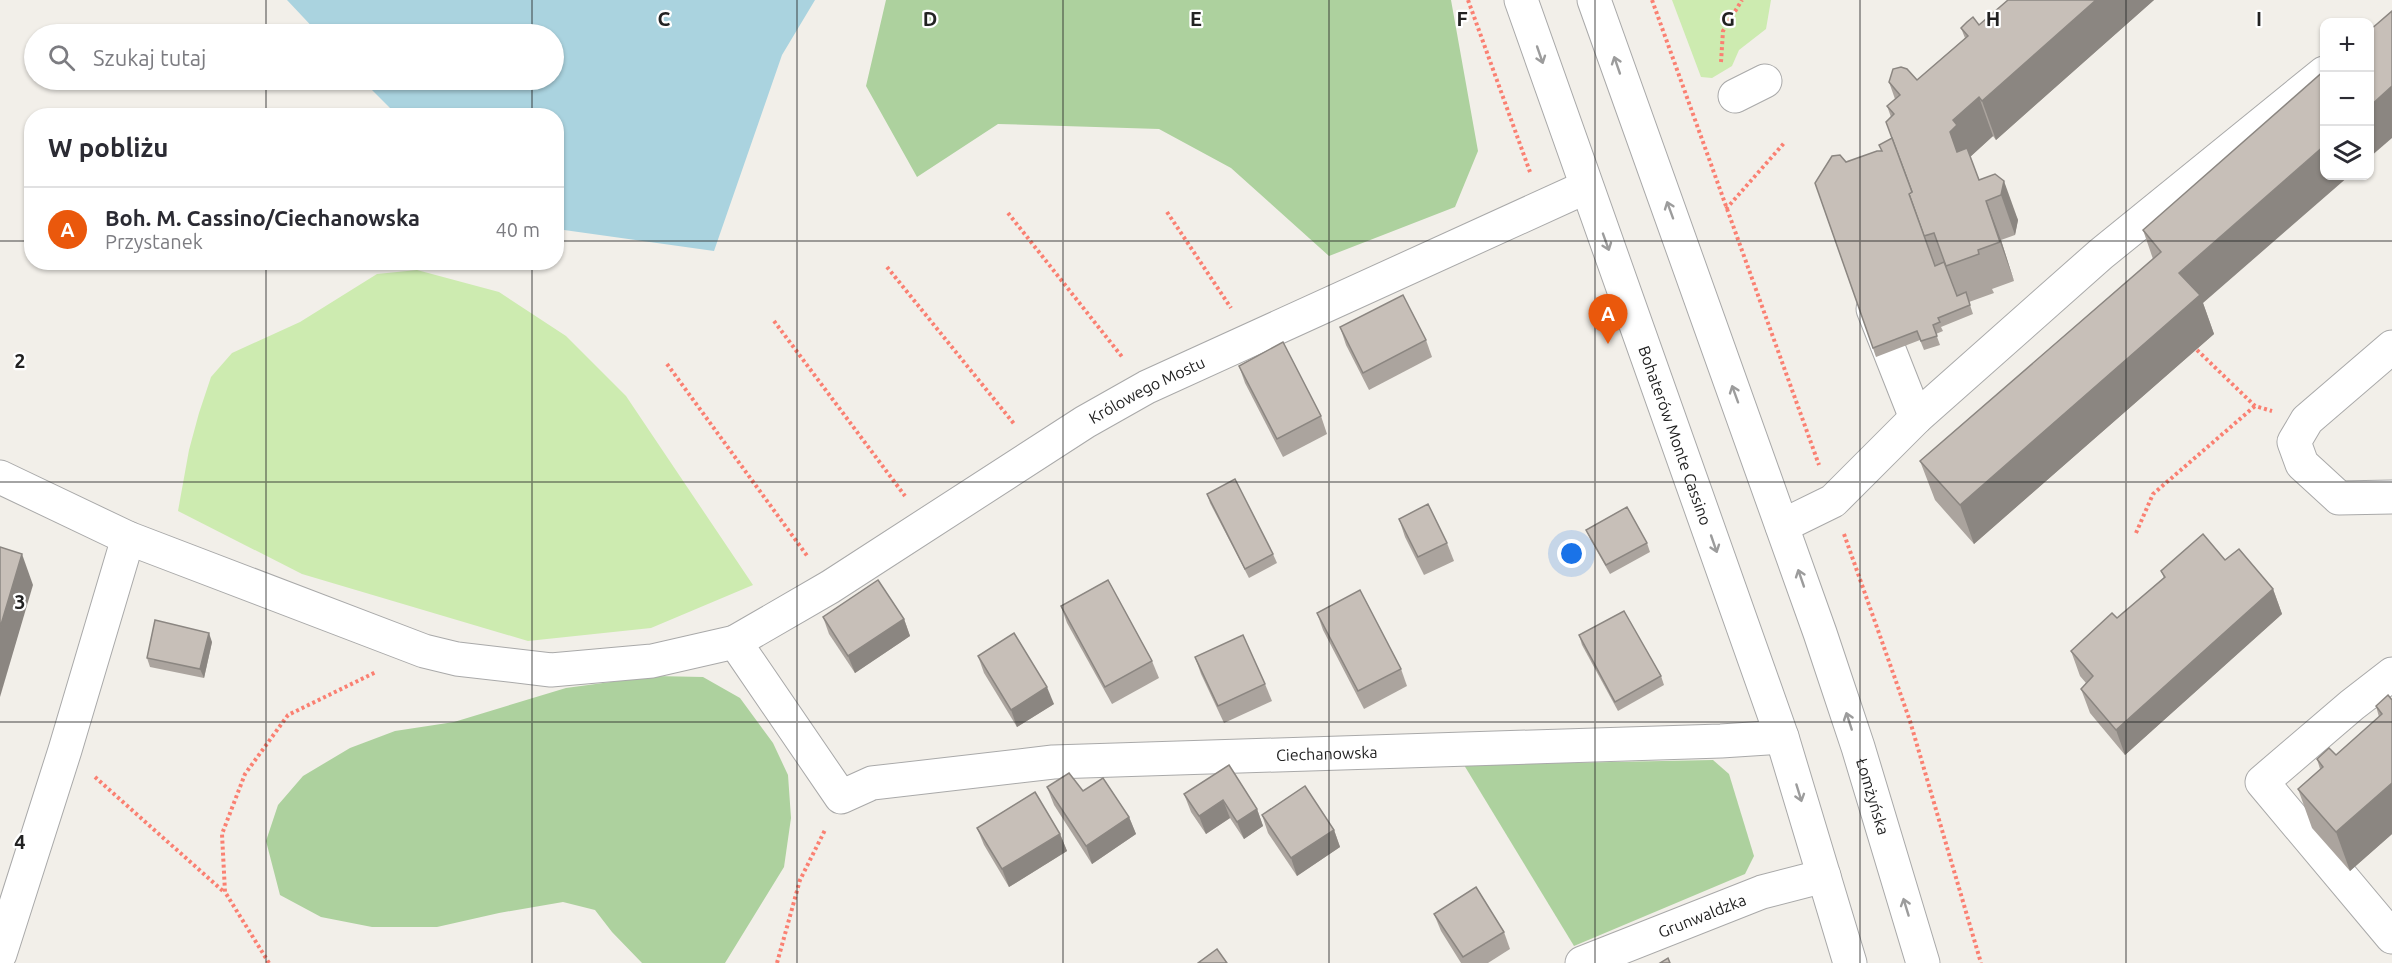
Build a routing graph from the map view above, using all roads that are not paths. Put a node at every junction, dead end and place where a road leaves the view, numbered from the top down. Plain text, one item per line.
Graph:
1 (1521, 0) edge
2 (1594, 0) edge
3 (2320, 77) edge
4 (1765, 81) dead end
5 (1735, 96) dead end
6 (1586, 187) junction
7 (1861, 279) edge
8 (2392, 347) edge
9 (1916, 418) junction
10 (0, 477) edge
11 (2392, 497) edge
12 (1782, 526) junction
13 (128, 538) junction
14 (735, 642) junction
15 (2392, 674) edge
16 (1782, 737) junction
17 (1824, 876) junction
18 (2392, 937) edge
19 (0, 954) edge
20 (1582, 963) edge
21 (1850, 963) edge
22 (1923, 963) edge

1 -> 6 street, Bohaterów Monte Cassino
12 -> 2 street
3 - 9 street
4 - 5 street
6 - 14 street, Królowego Mostu
6 -> 16 street, Bohaterów Monte Cassino
7 - 9 street
8 - 11 street
9 - 12 street
10 - 13 street, Królowego Mostu
22 -> 12 street, Łomżyńska
13 - 14 street, Królowego Mostu
13 - 19 street
14 - 16 street, Ciechanowska
15 - 18 street
16 -> 17 street
17 - 20 street, Grunwaldzka
17 - 21 street

